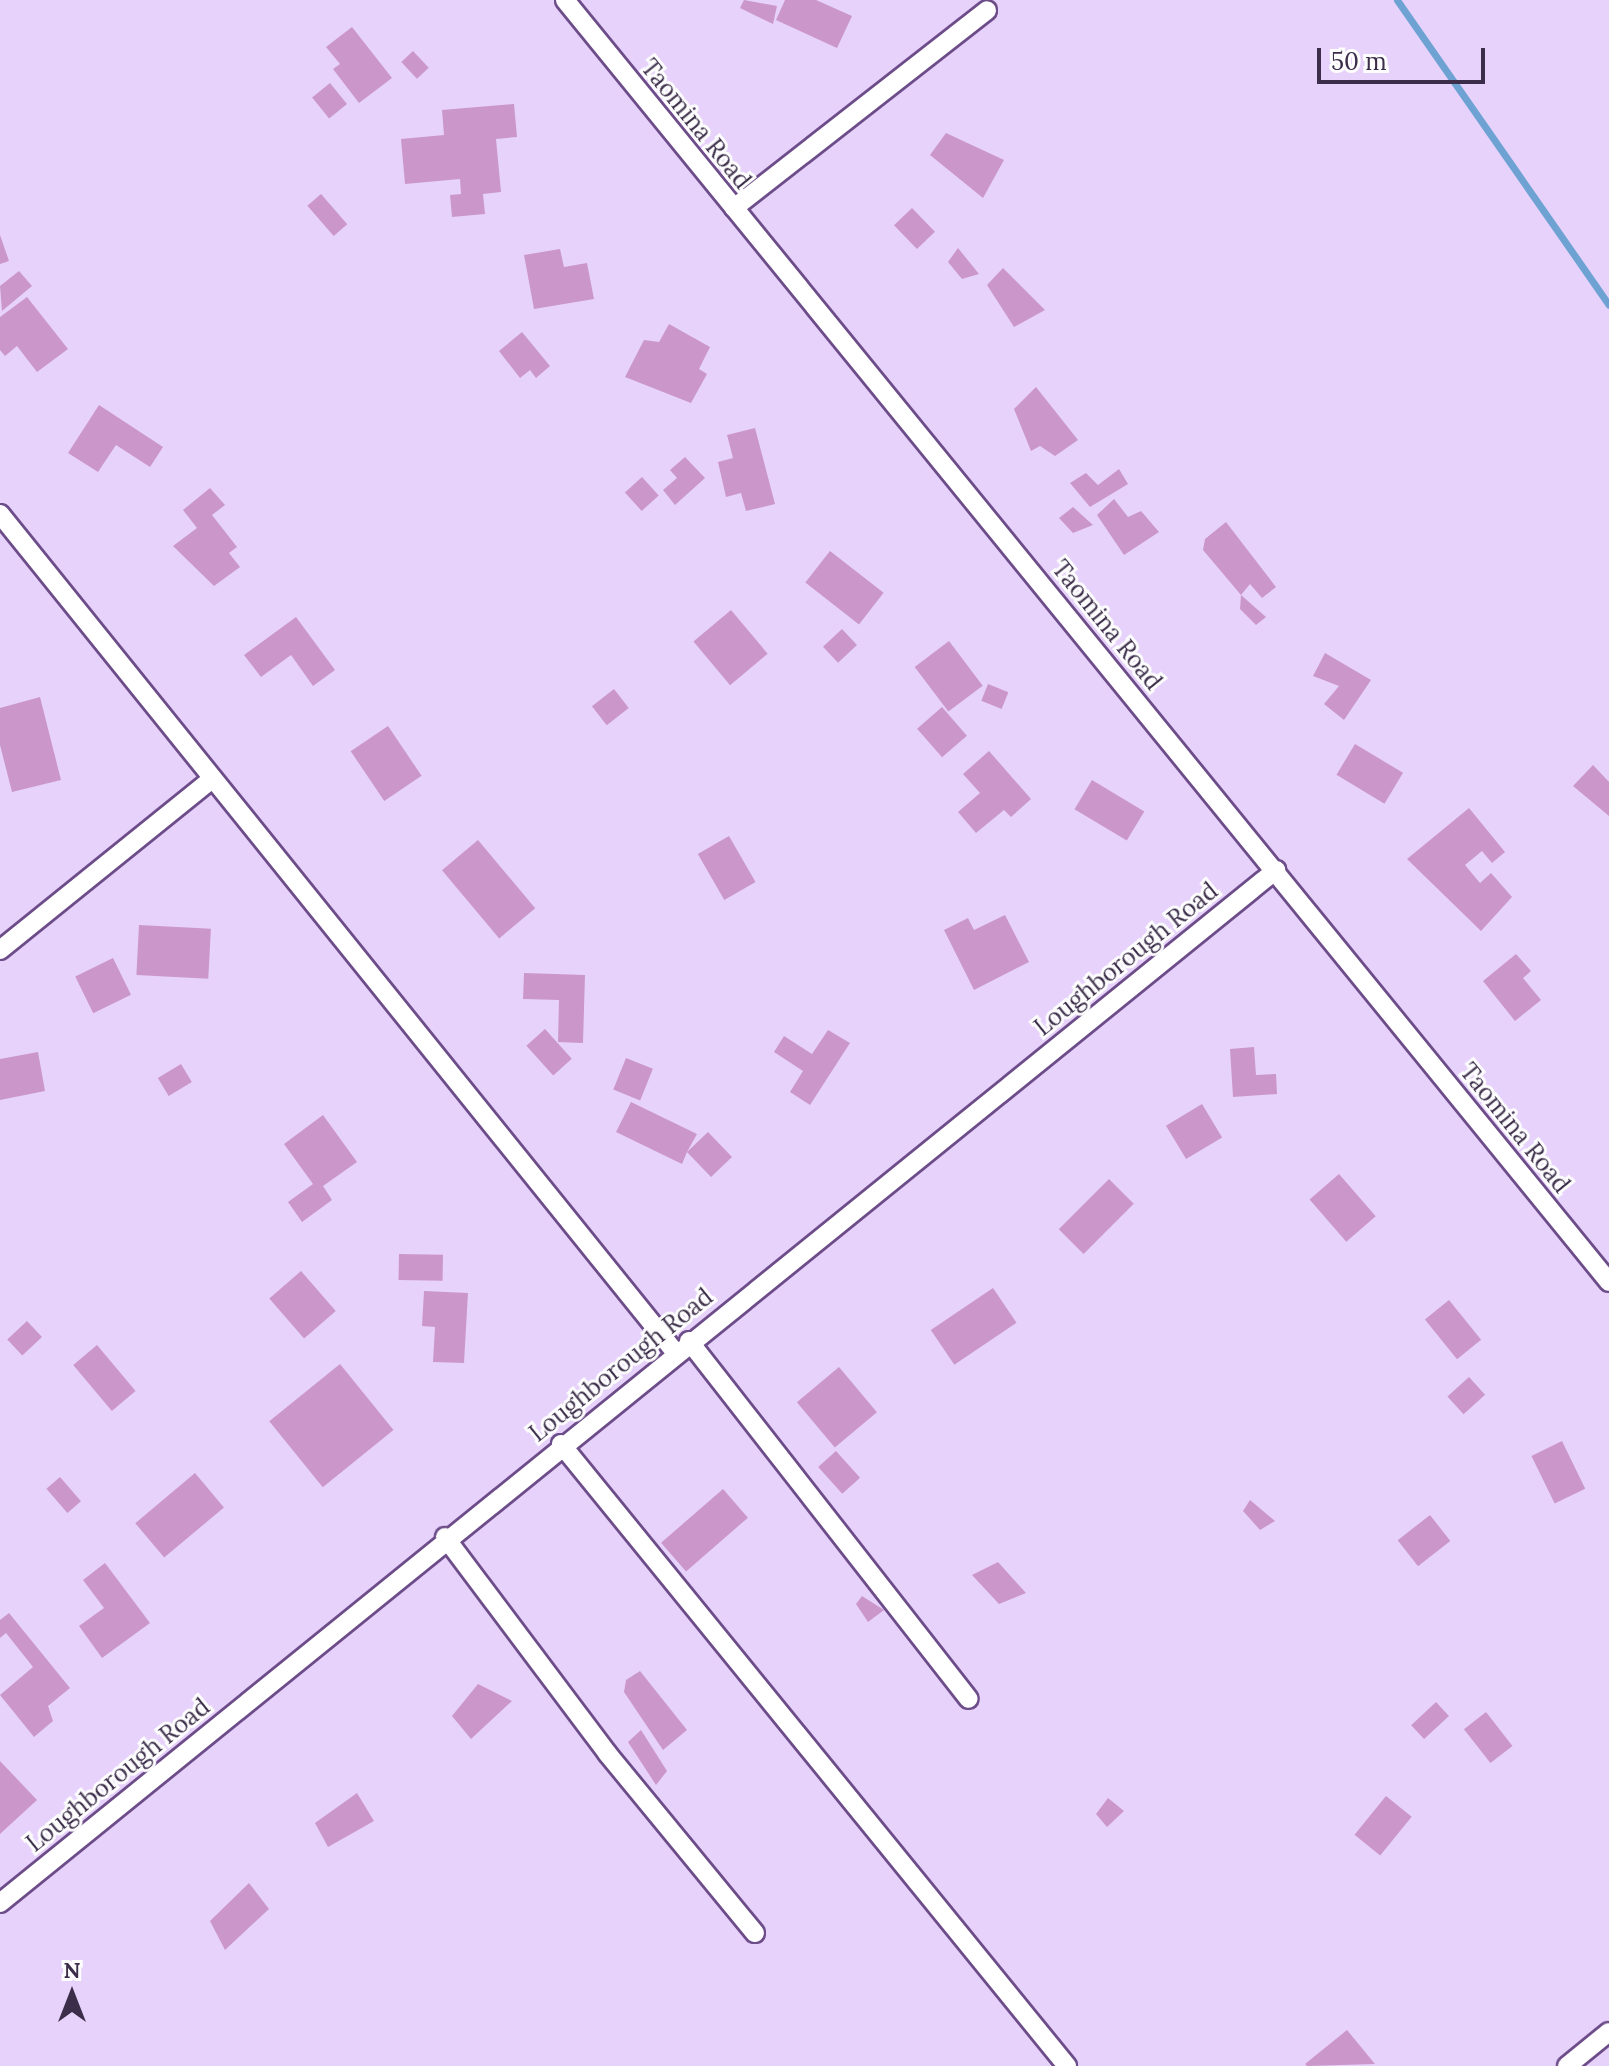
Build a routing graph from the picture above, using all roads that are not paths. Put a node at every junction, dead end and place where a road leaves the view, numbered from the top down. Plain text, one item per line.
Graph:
1 (565, 0) edge
2 (987, 10) dead end
3 (734, 208) junction
4 (0, 514) edge
5 (212, 779) junction
6 (1276, 870) junction
7 (0, 950) edge
8 (1609, 1282) edge
9 (682, 1347) junction
10 (561, 1444) junction
11 (445, 1537) junction
12 (969, 1699) dead end
13 (0, 1903) edge
14 (755, 1933) dead end
15 (1609, 2032) edge
16 (1067, 2066) edge
17 (1567, 2066) edge

1 - 3 street, Taomina Road
2 - 3 street
3 - 6 street, Taomina Road
4 - 5 street
5 - 7 street
5 - 9 street
6 - 8 street, Taomina Road
6 - 9 street, Loughborough Road
9 - 10 street, Loughborough Road
9 - 12 street
10 - 11 street, Loughborough Road
10 - 16 street
11 - 13 street, Loughborough Road
11 - 14 street
15 - 17 street

